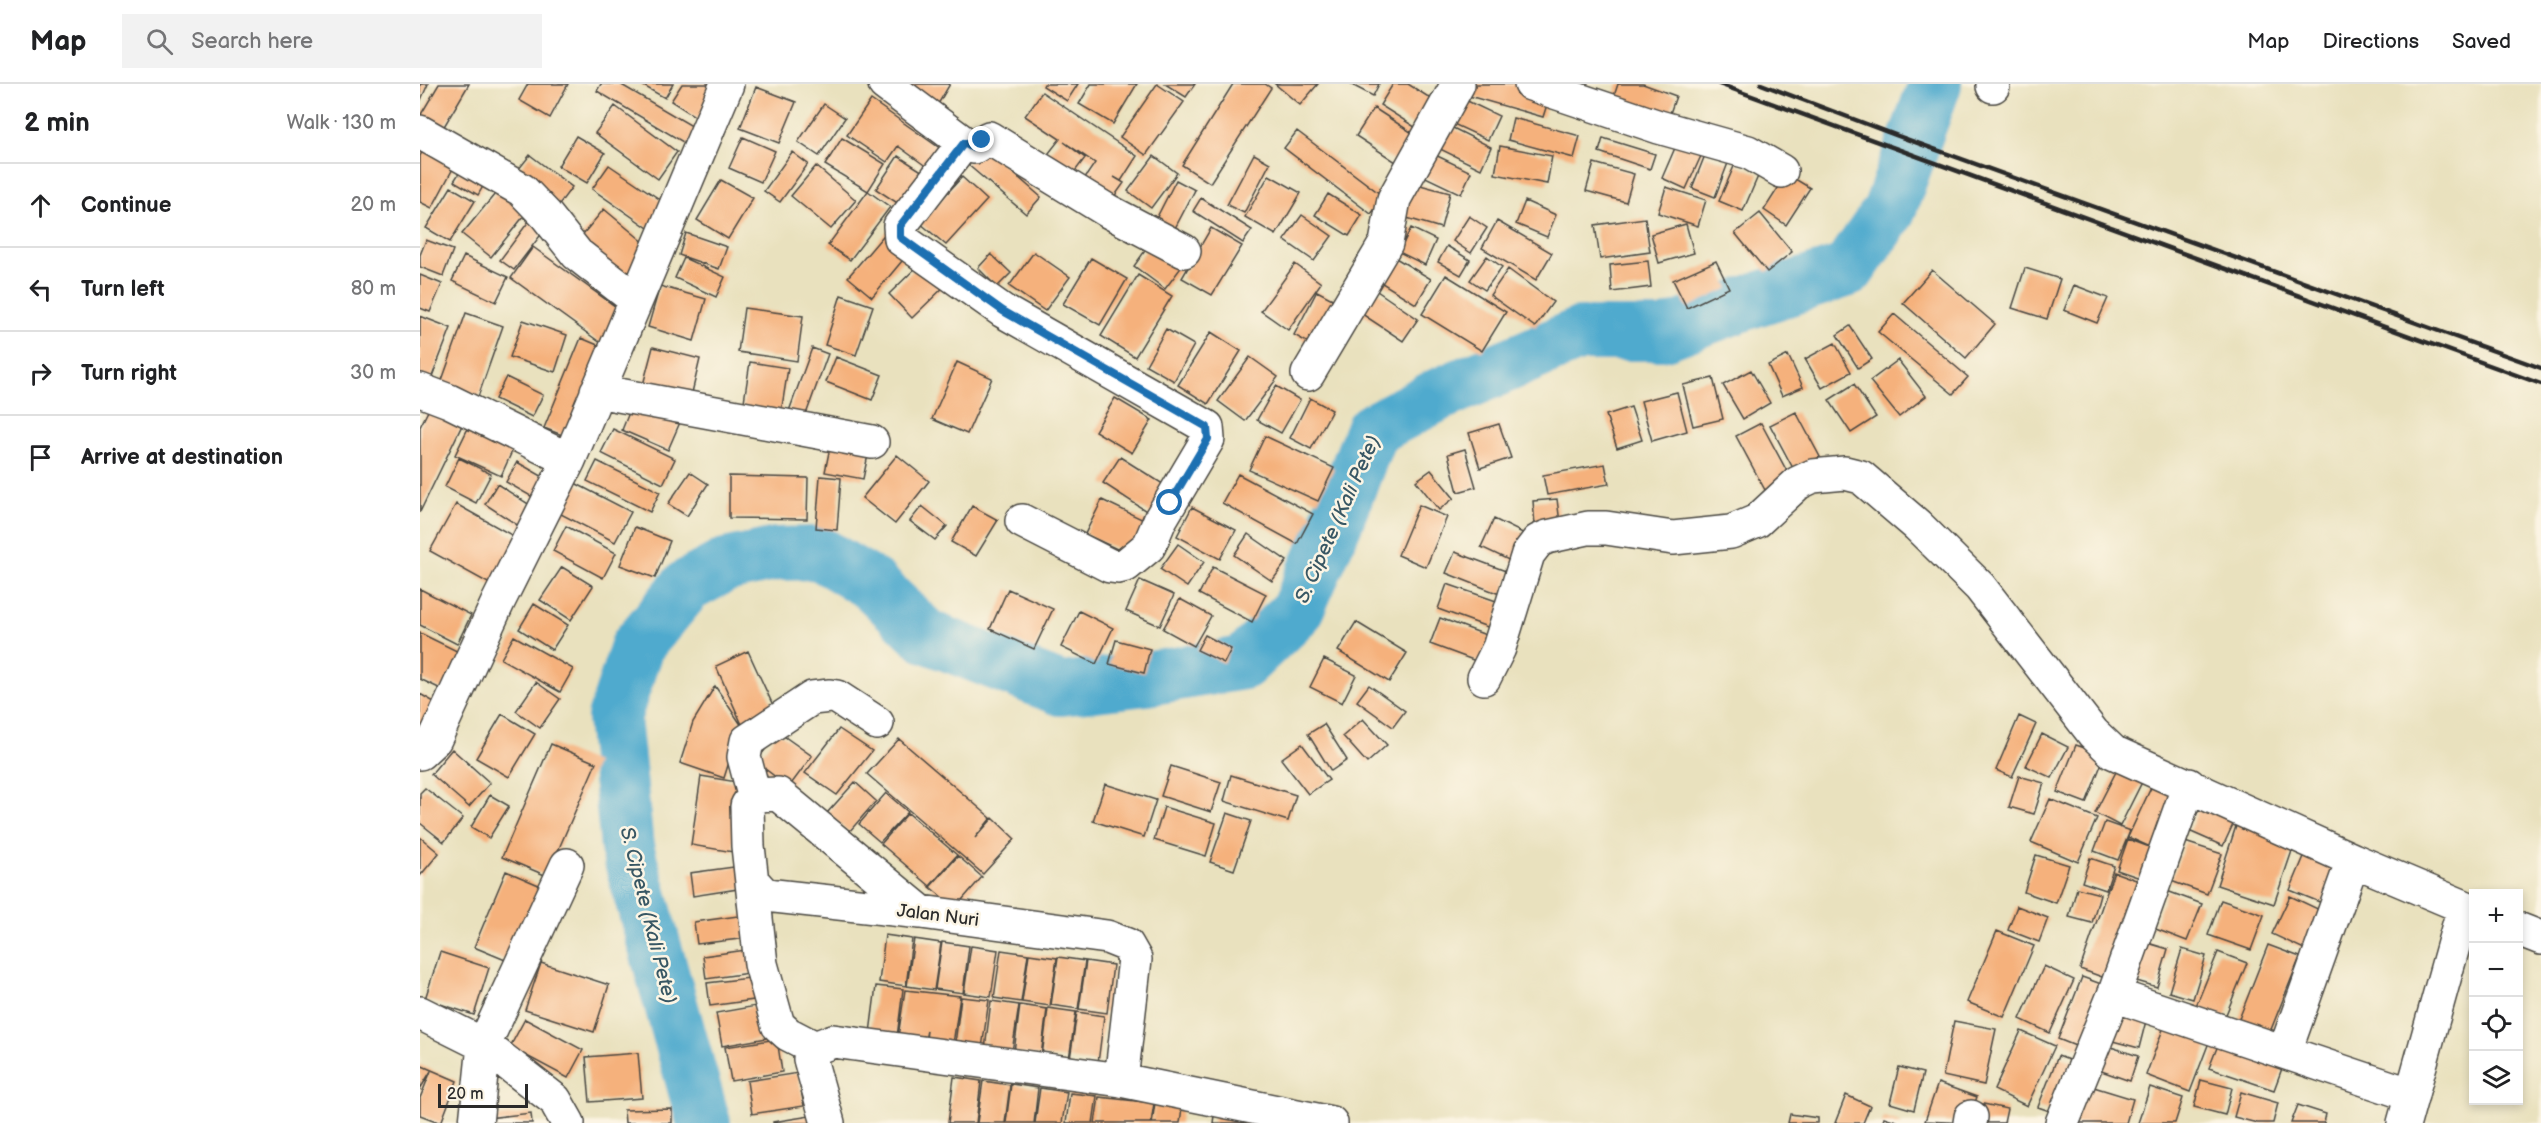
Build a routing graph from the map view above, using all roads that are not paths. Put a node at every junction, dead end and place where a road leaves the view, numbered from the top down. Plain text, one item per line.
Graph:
1 (727, 84) edge
2 (885, 84) edge
3 (1458, 84) edge
4 (1532, 84) edge
5 (420, 132) edge
6 (964, 143) junction
7 (1780, 171) dead end
8 (1184, 250) dead end
9 (636, 300) junction
10 (1308, 374) dead end
11 (420, 390) edge
12 (597, 391) junction
13 (872, 442) dead end
14 (569, 460) junction
15 (1022, 521) dead end
16 (1484, 678) dead end
17 (877, 723) dead end
18 (420, 753) edge
19 (2188, 785) junction
20 (754, 795) junction
21 (2353, 860) junction
22 (567, 866) dead end
23 (753, 882) junction
24 (2469, 909) edge
25 (921, 912) junction
26 (2523, 931) edge
27 (2541, 938) edge
28 (2114, 995) junction
29 (420, 1013) edge
30 (484, 1045) junction
31 (815, 1048) junction
32 (2285, 1051) junction
33 (1121, 1080) junction
34 (1196, 1109) edge
35 (2408, 1109) edge
36 (476, 1123) edge
37 (568, 1123) edge
38 (828, 1123) edge
39 (1331, 1123) edge
40 (2062, 1123) edge

1 - 9 street
2 - 6 street
3 - 10 street
4 - 7 street
5 - 9 street
6 - 8 street
6 - 15 street
9 - 12 street
11 - 14 street
12 - 13 street
12 - 14 street
14 - 18 street
16 - 19 street
17 - 20 street
19 - 21 street
19 - 28 street
20 - 23 street
20 - 25 street
21 - 24 street
21 - 32 street
22 - 30 street
23 - 25 street, Jalan Nuri
23 - 31 street
24 - 35 street
25 - 33 street, Jalan Nuri
26 - 27 street
28 - 32 street
28 - 40 street
29 - 30 street
30 - 36 street
30 - 37 street
31 - 33 street
31 - 38 street
32 - 35 street
33 - 34 street
34 - 39 street

